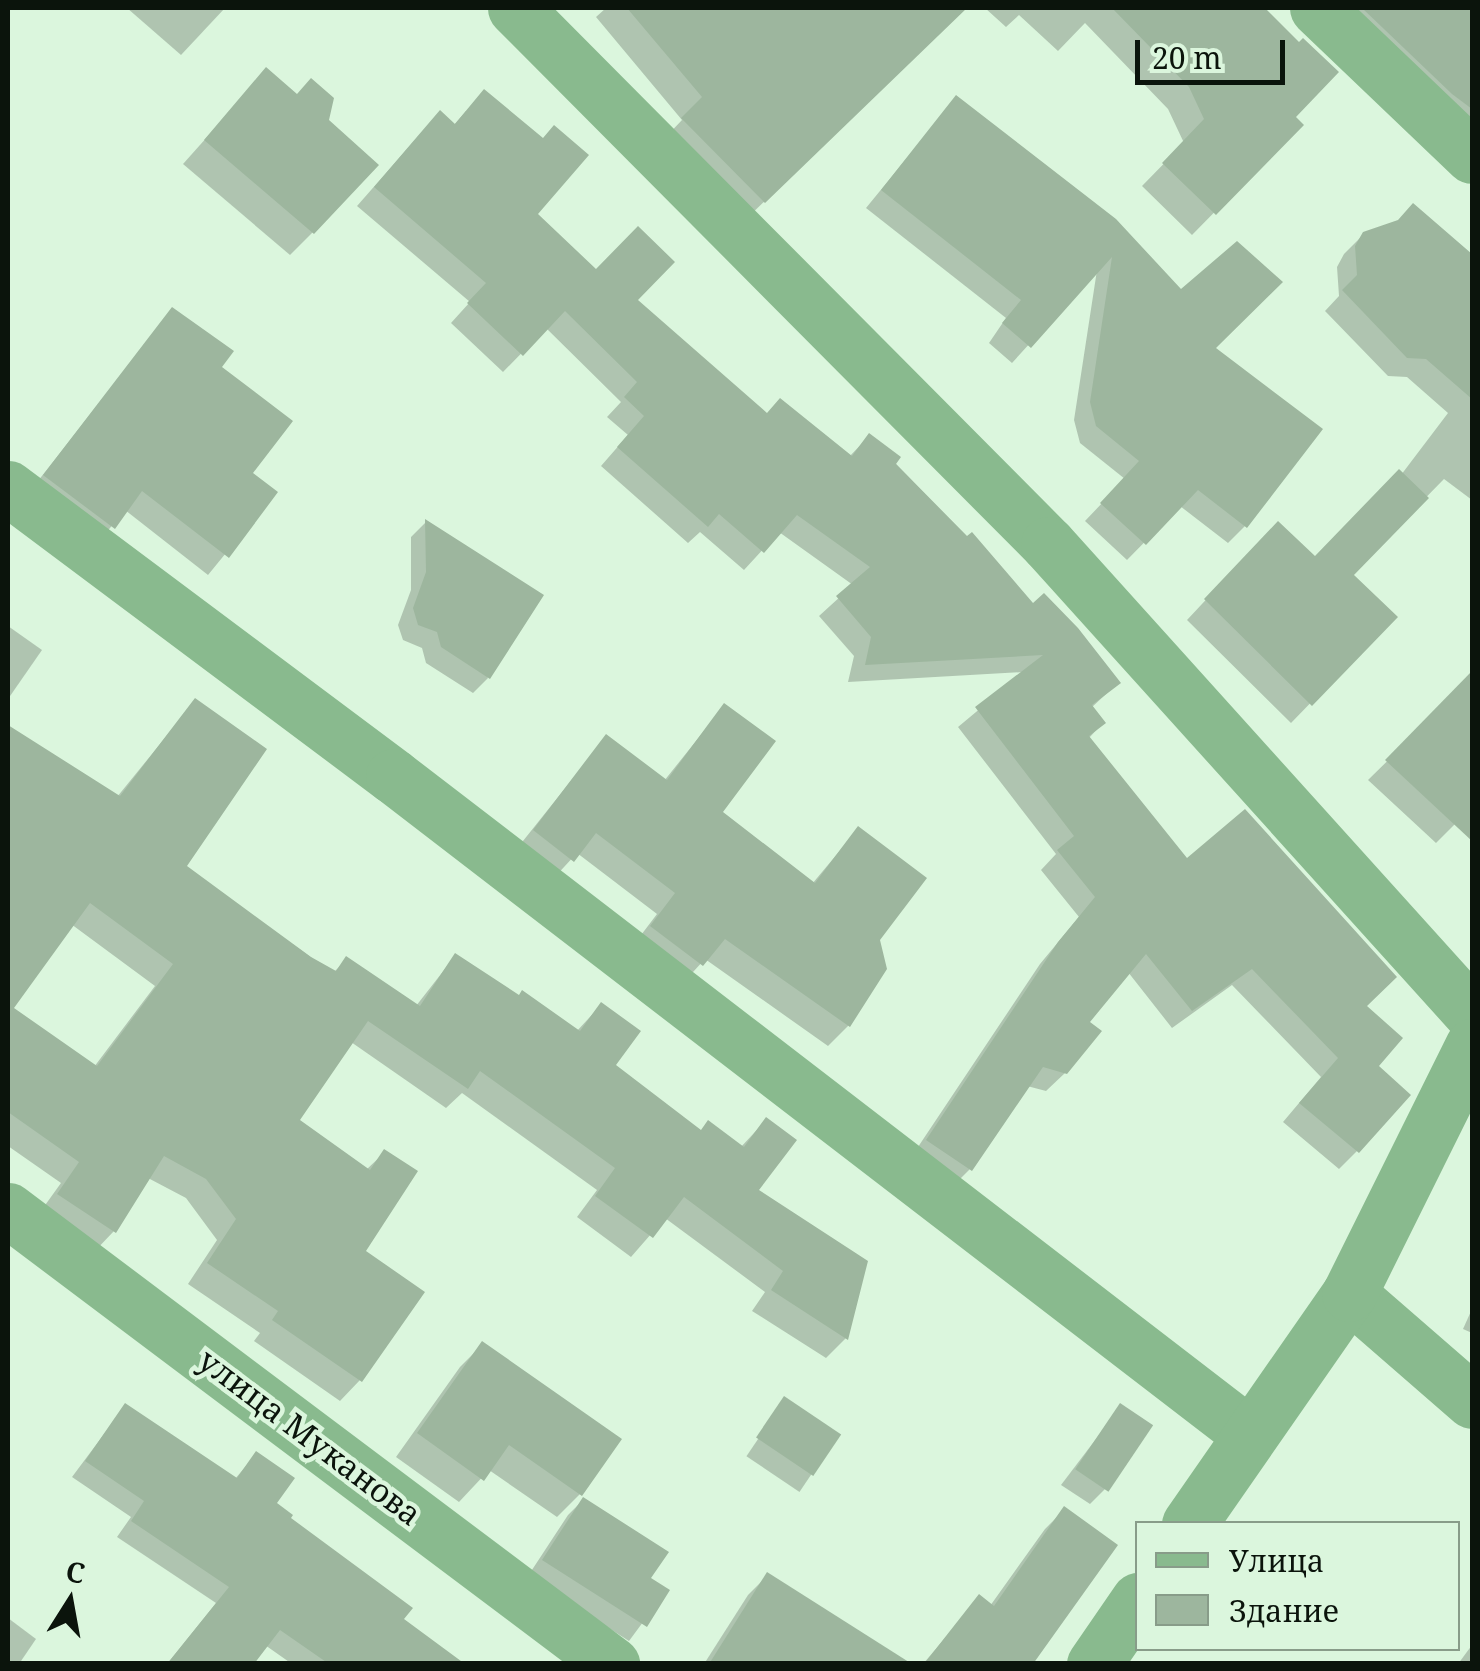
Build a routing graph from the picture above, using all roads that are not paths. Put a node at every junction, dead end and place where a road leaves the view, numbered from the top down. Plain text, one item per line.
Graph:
1 (516, 8) edge
2 (1317, 8) edge
3 (1472, 156) edge
4 (8, 488) edge
5 (1472, 1014) edge
6 (1472, 1046) edge
7 (8, 1210) edge
8 (1349, 1294) junction
9 (1472, 1401) edge
10 (1249, 1434) junction
11 (1191, 1521) edge
12 (1135, 1605) edge
13 (1100, 1660) edge
14 (612, 1664) edge

1 - 5 street
2 - 3 street
4 - 10 street
6 - 8 street
7 - 14 street, улица Муканова
8 - 9 street
8 - 10 street
10 - 11 street
12 - 13 street

